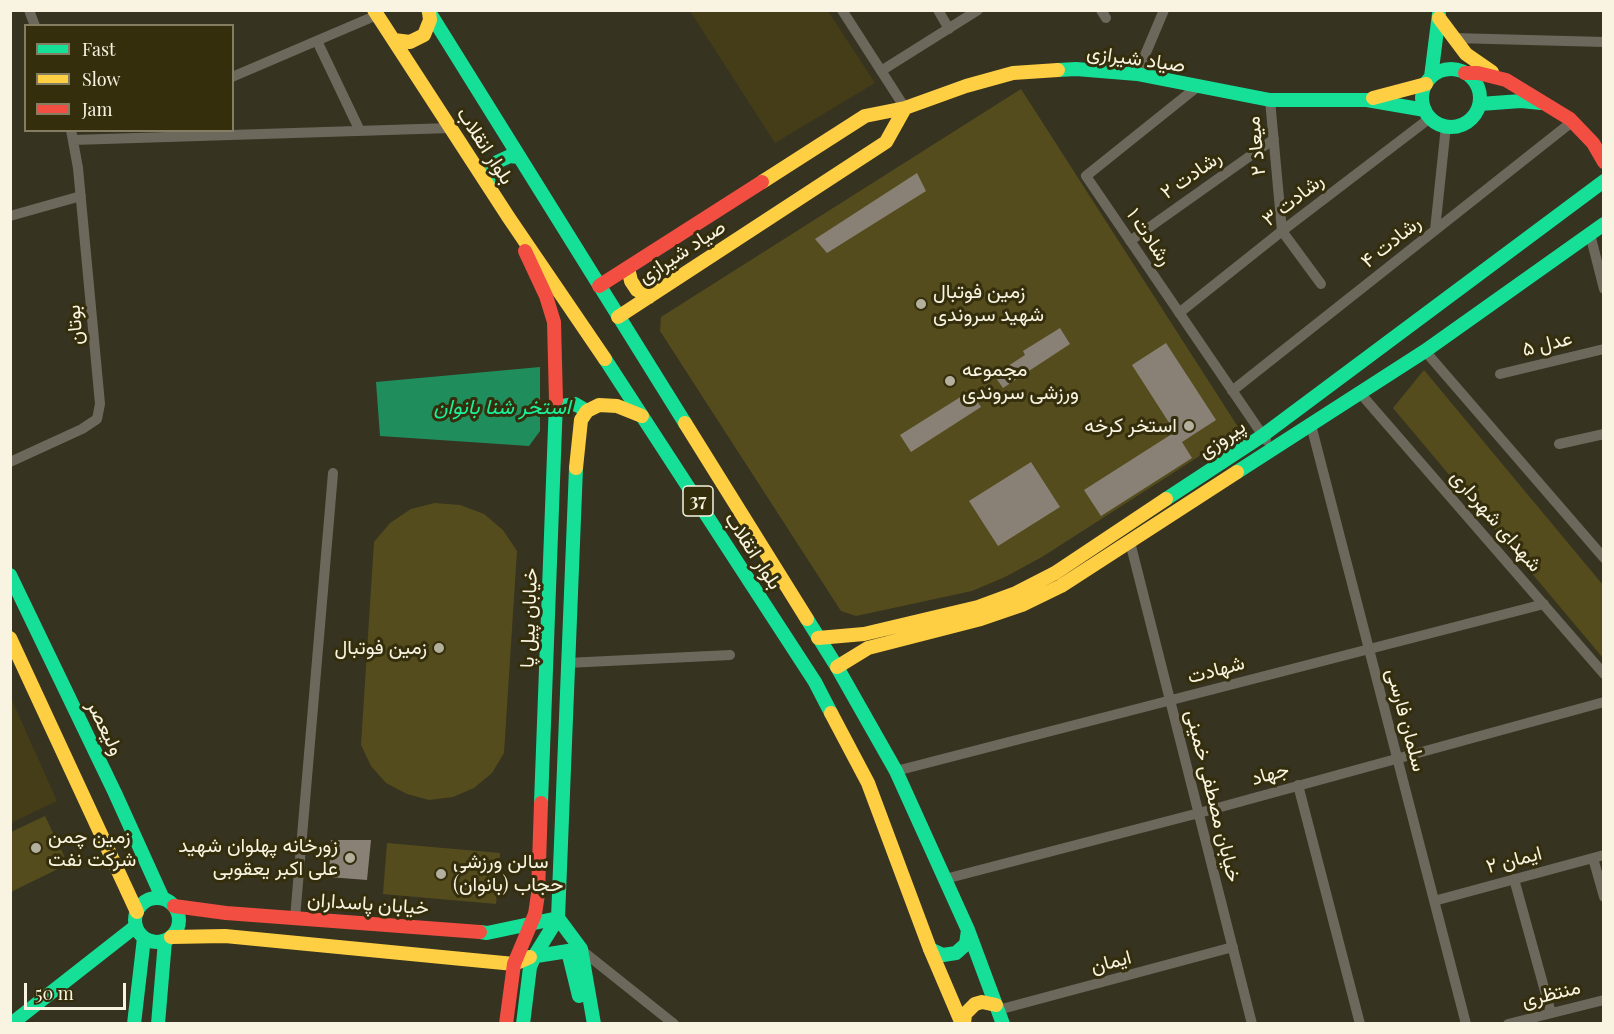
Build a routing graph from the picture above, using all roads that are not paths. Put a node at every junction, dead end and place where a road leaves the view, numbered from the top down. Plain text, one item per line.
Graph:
1 (842, 10) edge
2 (938, 10) edge
3 (978, 10) edge
4 (1164, 10) edge
5 (429, 11) edge
6 (375, 13) edge
7 (1439, 14) edge
8 (949, 29) junction
9 (1453, 38) junction
10 (317, 40) junction
11 (394, 40) junction
12 (1604, 42) edge
13 (881, 71) junction
14 (1461, 71) junction
15 (1137, 75) junction
16 (234, 76) edge
17 (1506, 80) junction
18 (1429, 81) junction
19 (1197, 87) junction
20 (1270, 100) junction
21 (1367, 100) junction
22 (1545, 103) junction
23 (1479, 104) junction
24 (905, 108) junction
25 (1427, 114) junction
26 (1573, 121) junction
27 (1446, 126) junction
28 (451, 128) junction
29 (360, 131) junction
30 (72, 135) edge
31 (138, 135) edge
32 (1274, 139) junction
33 (518, 157) junction
34 (1603, 158) edge
35 (1604, 181) edge
36 (489, 186) junction
37 (81, 196) junction
38 (10, 216) edge
39 (508, 218) junction
40 (1604, 224) edge
41 (1435, 230) junction
42 (1282, 231) junction
43 (1590, 234) junction
44 (1130, 241) junction
45 (628, 268) junction
46 (1602, 273) edge
47 (1321, 284) dead end
48 (599, 286) junction
49 (1604, 289) edge
50 (649, 297) junction
51 (1179, 314) junction
52 (618, 317) junction
53 (1604, 349) edge
54 (1425, 351) junction
55 (1500, 374) dead end
56 (1232, 391) junction
57 (1360, 393) junction
58 (556, 410) junction
59 (587, 411) junction
60 (642, 416) junction
61 (1311, 425) junction
62 (1604, 434) edge
63 (1262, 436) junction
64 (1559, 444) dead end
65 (1273, 450) junction
66 (10, 462) edge
67 (333, 473) dead end
68 (1130, 542) junction
69 (1604, 558) edge
70 (10, 575) edge
71 (1544, 604) junction
72 (10, 638) edge
73 (818, 638) junction
74 (1369, 649) junction
75 (730, 655) dead end
76 (567, 663) junction
77 (837, 667) junction
78 (1604, 674) edge
79 (1170, 701) junction
80 (1604, 702) edge
81 (1397, 758) junction
82 (896, 771) junction
83 (1299, 785) junction
84 (1199, 813) junction
85 (1598, 856) edge
86 (945, 879) junction
87 (1514, 879) junction
88 (1604, 897) edge
89 (1434, 901) junction
90 (169, 902) junction
91 (295, 918) junction
92 (558, 918) junction
93 (136, 919) junction
94 (530, 923) junction
95 (968, 930) junction
96 (144, 938) junction
97 (168, 939) junction
98 (1233, 947) junction
99 (930, 949) junction
100 (574, 950) junction
101 (535, 955) junction
102 (514, 964) junction
103 (1604, 1000) edge
104 (999, 1013) edge
105 (1551, 1013) junction
106 (11, 1023) edge
107 (134, 1023) edge
108 (158, 1023) edge
109 (506, 1023) edge
110 (523, 1023) edge
111 (585, 1023) edge
112 (594, 1023) edge
113 (674, 1023) edge
114 (963, 1023) edge
115 (1252, 1023) edge
116 (1360, 1023) edge
117 (1466, 1023) edge
118 (1508, 1023) edge

1 - 13 street
2 - 8 street
3 - 8 street
4 - 15 street
5 - 11 main road
5 - 33 main road, بلوار انقلاب / 37
6 - 10 street
6 - 11 main road, بلوار انقلاب / 37
7 - 9 main road
7 - 14 main road
7 - 18 main road
8 - 13 street
9 - 12 street
9 - 17 main road
10 - 16 street
10 - 29 street
11 - 28 main road, بلوار انقلاب / 37
13 - 24 street
14 - 17 main road
14 - 18 main road
14 - 23 main road
15 - 19 main road, صیاد شیرازی
15 - 24 main road, صیاد شیرازی
17 - 22 main road
18 - 21 main road
18 - 25 main road
19 - 20 main road, صیاد شیرازی
19 - 44 street, رشادت ۱
20 - 21 main road, صیاد شیرازی
20 - 32 street, میعاد ۲
21 - 25 main road
22 - 23 main road
22 - 26 main road
23 - 27 main road
24 - 45 main road, صیاد شیرازی
24 - 50 main road, صیاد شیرازی
25 - 27 main road
25 - 42 street, رشادت ۳
26 - 34 main road
26 - 41 street, رشادت ۴
27 - 41 street
28 - 29 street
28 - 36 main road, بلوار انقلاب / 37
29 - 31 street
30 - 31 street
30 - 37 street, بوتان
32 - 42 street, میعاد ۲
32 - 44 street, رشادت ۲
33 - 36 main road
33 - 48 main road, بلوار انقلاب / 37
35 - 63 main road, پیروزی
36 - 39 main road, بلوار انقلاب / 37
37 - 38 street
37 - 66 street, بوتان
39 - 58 main road, خیابان پیل پا
39 - 60 main road, بلوار انقلاب / 37
40 - 43 main road, پیروزی
41 - 56 street, رشادت ۴
42 - 47 street
42 - 51 street, رشادت ۳
43 - 46 street
43 - 54 main road, پیروزی
44 - 51 street, رشادت ۱
45 - 48 main road, صیاد شیرازی
45 - 50 main road
46 - 49 street
48 - 52 main road, بلوار انقلاب / 37
50 - 52 main road, صیاد شیرازی
51 - 56 street, رشادت ۱
52 - 73 main road, بلوار انقلاب / 37
53 - 55 street, عدل ۵
54 - 57 main road, پیروزی
54 - 69 street
56 - 63 street, رشادت ۱
57 - 61 main road, پیروزی
57 - 71 street, شهدای شهرداری
58 - 59 main road
58 - 94 main road, خیابان پیل پا
59 - 60 main road
59 - 76 main road, خیابان پیل پا
60 - 99 main road, بلوار انقلاب / 37
61 - 65 main road, پیروزی
61 - 74 street, سلمان فارسی
62 - 64 street
63 - 65 street, رشادت ۱
63 - 73 main road, پیروزی
65 - 68 main road, پیروزی
67 - 91 street
68 - 77 main road, پیروزی
68 - 79 street, خیابان مصطفی خمینی
70 - 90 main road, ولیعصر
71 - 74 street, شهادت
71 - 78 street, شهدای شهرداری
72 - 93 main road
73 - 77 main road, بلوار انقلاب / 37
74 - 79 street, شهادت
74 - 81 street, سلمان فارسی
75 - 76 street
76 - 92 main road, خیابان پیل پا
77 - 82 main road, بلوار انقلاب / 37
79 - 82 street, شهادت
79 - 84 street, خیابان مصطفی خمینی
80 - 81 street, جهاد
81 - 83 street, جهاد
81 - 89 street, سلمان فارسی
82 - 86 main road, بلوار انقلاب / 37
83 - 84 street, جهاد
83 - 116 street
84 - 86 street, جهاد
84 - 98 street, خیابان مصطفی خمینی
85 - 87 street, ایمان ۲
85 - 88 street
86 - 95 main road, بلوار انقلاب / 37
87 - 89 street, ایمان ۲
87 - 105 street
89 - 117 street, سلمان فارسی
90 - 91 main road, خیابان پاسداران
90 - 93 main road
90 - 97 main road
91 - 94 main road, خیابان پاسداران
92 - 94 main road, خیابان پاسداران
92 - 100 main road
92 - 101 main road, خیابان پیل پا
93 - 96 main road
93 - 106 main road
94 - 102 main road, خیابان پیل پا
95 - 99 main road
95 - 104 main road, بلوار انقلاب / 37
96 - 97 main road
96 - 107 main road
97 - 102 main road
97 - 108 main road
98 - 104 street, ایمان
98 - 115 street, خیابان مصطفی خمینی
99 - 114 main road, بلوار انقلاب / 37
100 - 101 main road
100 - 111 main road
100 - 112 main road
100 - 113 street
101 - 102 main road
101 - 110 main road, خیابان پیل پا
102 - 109 main road, خیابان پیل پا
103 - 105 street, منتظری
104 - 114 main road
105 - 118 street, منتظری

